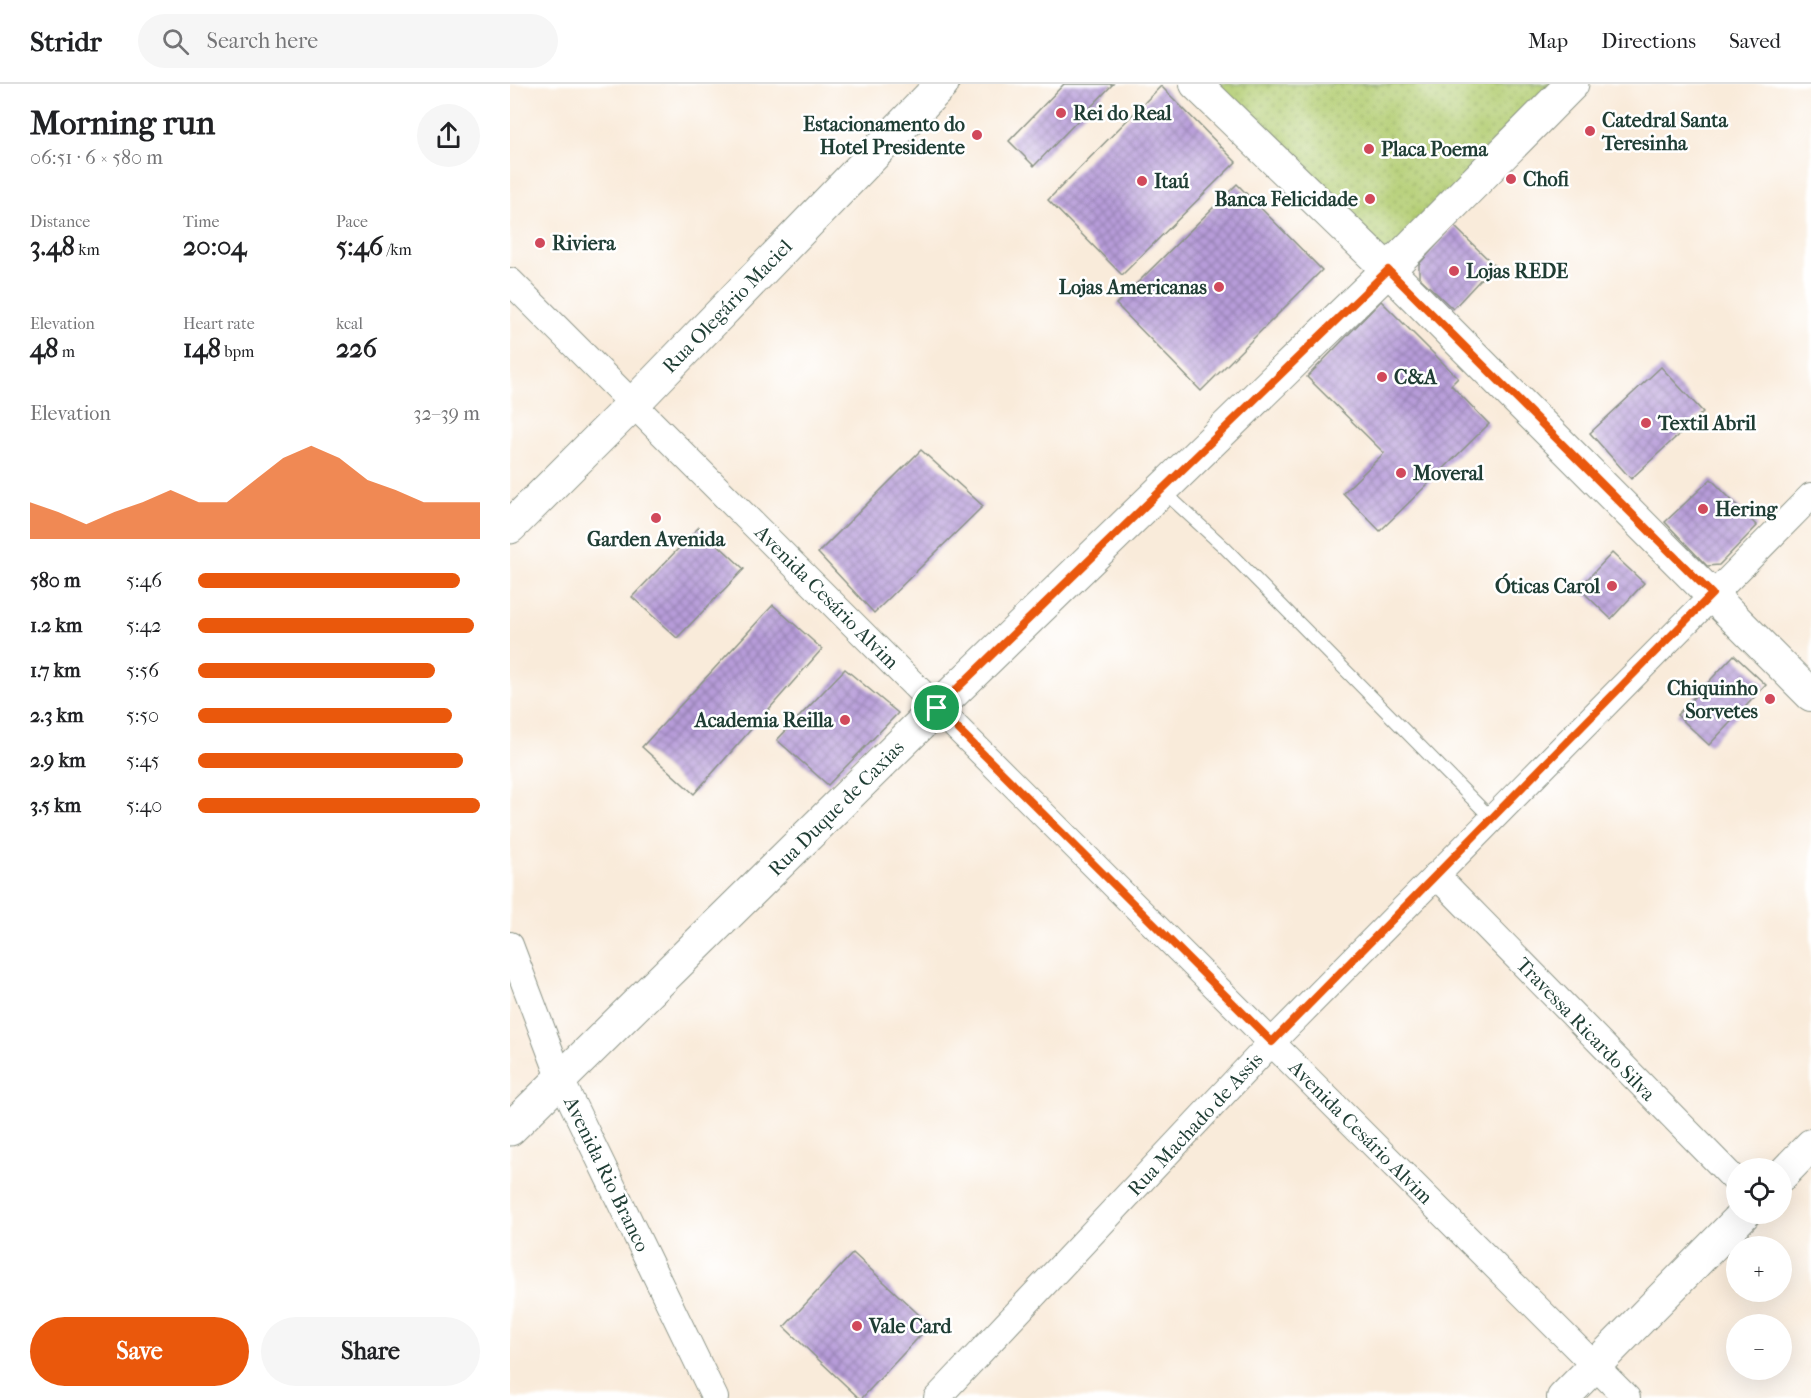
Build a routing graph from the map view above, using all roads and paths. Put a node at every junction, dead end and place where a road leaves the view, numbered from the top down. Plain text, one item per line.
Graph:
1 (942, 84) edge
2 (1196, 84) edge
3 (1572, 84) edge
4 (1388, 270) junction
5 (510, 281) edge
6 (633, 404) junction
7 (1162, 490) junction
8 (1811, 496) edge
9 (510, 527) edge
10 (1712, 594) junction
11 (1811, 695) edge
12 (937, 708) junction
13 (1492, 819) junction
14 (1436, 875) junction
15 (510, 945) edge
16 (1272, 1042) junction
17 (561, 1080) junction
18 (510, 1129) edge
19 (1811, 1145) edge
20 (1792, 1165) edge
21 (1726, 1171) edge
22 (1734, 1224) edge
23 (1595, 1366) junction
24 (715, 1398) edge
25 (937, 1398) edge
26 (1563, 1398) edge
27 (1627, 1398) edge

1 - 6 main road, Rua Olegário Maciel
2 - 4 street
3 - 4 main road, Rua Duque de Caxias
4 - 7 main road, Rua Duque de Caxias
4 - 10 street
5 - 6 street, Avenida Cesário Alvim
6 - 9 main road, Rua Olegário Maciel
6 - 12 street, Avenida Cesário Alvim
7 - 12 main road, Rua Duque de Caxias
7 - 13 lane
8 - 10 street, Rua Machado de Assis
10 - 11 street
10 - 13 street, Rua Machado de Assis
12 - 16 street, Avenida Cesário Alvim
12 - 17 main road, Rua Duque de Caxias
13 - 14 street, Rua Machado de Assis
14 - 16 street, Rua Machado de Assis
14 - 21 street, Travessa Ricardo Silva
15 - 17 street, Avenida Rio Branco
16 - 23 street, Avenida Cesário Alvim
16 - 25 street, Rua Machado de Assis
17 - 18 main road, Rua Duque de Caxias
17 - 24 street, Avenida Rio Branco
19 - 20 street
22 - 23 street
23 - 26 street
23 - 27 street, Avenida Cesário Alvim

